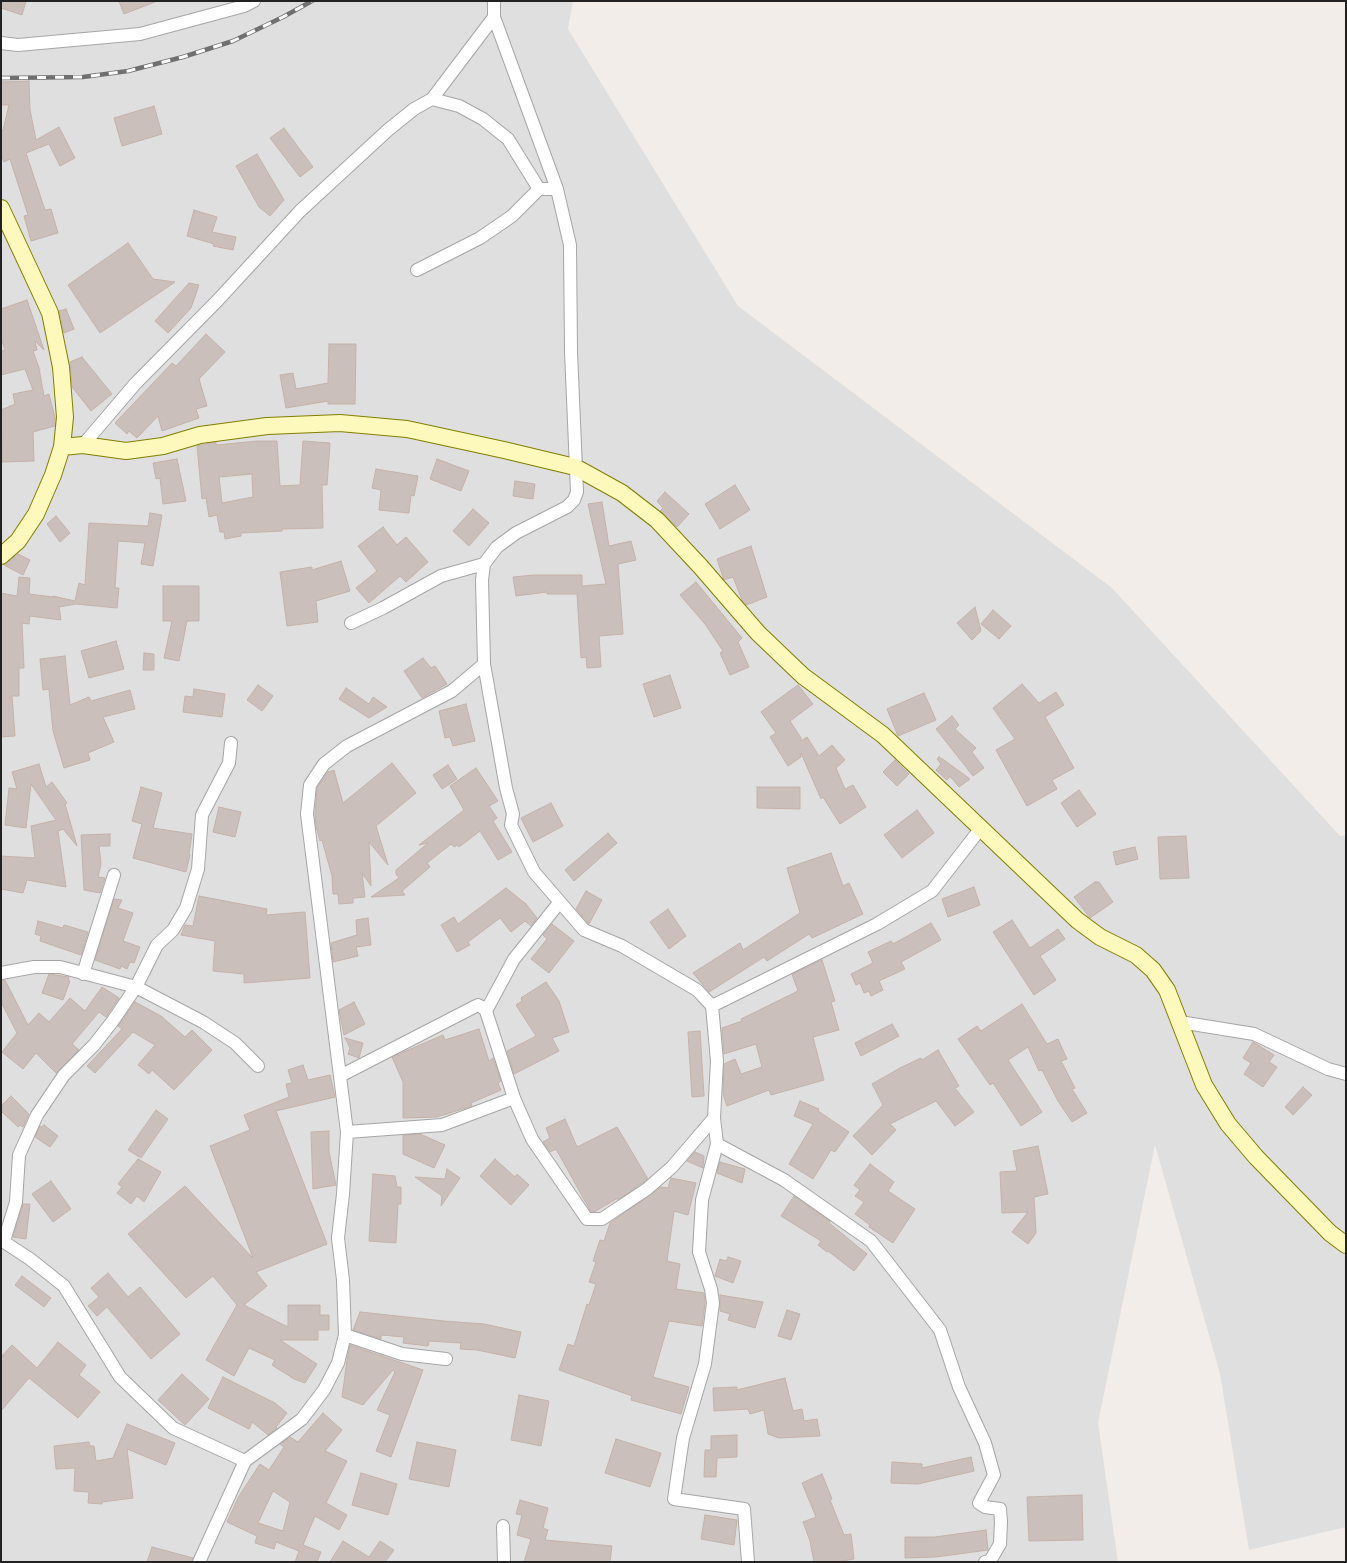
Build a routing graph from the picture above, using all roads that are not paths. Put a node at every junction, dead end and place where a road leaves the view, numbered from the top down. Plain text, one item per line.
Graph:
1 (254, 1) edge
2 (494, 1) edge
3 (494, 17) junction
4 (1, 43) edge
5 (432, 99) junction
6 (539, 189) junction
7 (557, 189) junction
8 (1, 208) edge
9 (417, 270) dead end
10 (83, 445) junction
11 (62, 447) junction
12 (575, 467) junction
13 (1, 556) edge
14 (484, 564) junction
15 (351, 623) dead end
16 (484, 664) junction
17 (231, 743) dead end
18 (981, 828) junction
19 (114, 875) dead end
20 (559, 903) junction
21 (1, 974) edge
22 (83, 974) junction
23 (136, 987) junction
24 (712, 1006) junction
25 (486, 1011) junction
26 (1180, 1022) junction
27 (258, 1066) dead end
28 (1346, 1074) edge
29 (340, 1076) junction
30 (514, 1098) junction
31 (714, 1118) junction
32 (347, 1132) junction
33 (717, 1144) junction
34 (2, 1240) edge
35 (1346, 1245) edge
36 (345, 1335) junction
37 (446, 1359) dead end
38 (245, 1462) junction
39 (503, 1526) dead end
40 (199, 1562) edge
41 (504, 1562) edge
42 (748, 1562) edge
43 (986, 1562) edge

1 - 4 street
2 - 3 street
3 - 5 street
3 - 7 street
5 - 6 street
5 - 10 street
6 - 7 street
6 - 9 street
7 - 12 street
8 - 11 street
10 - 11 street
10 - 12 street
11 - 13 street
12 - 14 street
12 - 18 street
14 - 15 street
14 - 16 street
16 - 20 street
16 - 29 street
17 - 23 street
18 - 24 street
18 - 26 street
19 - 22 street
20 - 24 street
20 - 25 street
21 - 22 street
22 - 23 street
23 - 27 street
23 - 34 street
24 - 31 street
25 - 29 street
25 - 30 street
26 - 28 street
26 - 35 street
29 - 32 street
30 - 31 street
30 - 32 street
31 - 33 street
32 - 36 street
33 - 42 street
33 - 43 street
34 - 38 street
36 - 37 street
36 - 38 street
38 - 40 street
39 - 41 street

